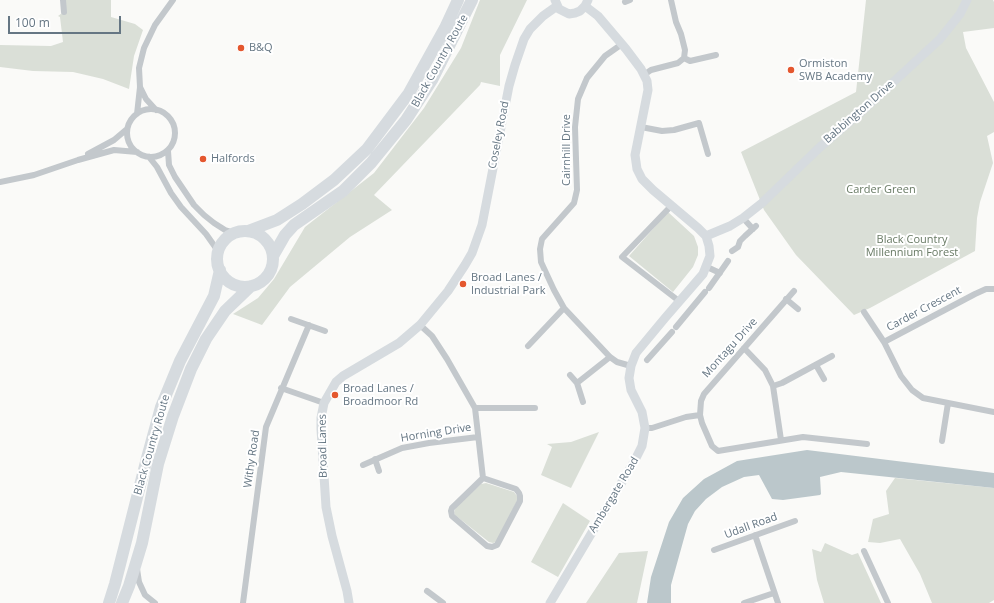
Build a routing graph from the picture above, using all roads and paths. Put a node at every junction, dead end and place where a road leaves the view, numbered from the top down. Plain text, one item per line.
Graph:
1 (63, 0) edge
2 (173, 0) edge
3 (458, 0) edge
4 (472, 0) edge
5 (671, 0) edge
6 (967, 0) edge
7 (556, 3) edge
8 (587, 3) edge
9 (64, 12) dead end
10 (622, 44) junction
11 (716, 55) dead end
12 (684, 58) junction
13 (645, 74) junction
14 (140, 87) junction
15 (156, 110) junction
16 (137, 114) junction
17 (641, 127) junction
18 (127, 129) junction
19 (168, 151) junction
20 (137, 152) junction
21 (708, 154) dead end
22 (149, 157) junction
23 (78, 160) junction
24 (0, 182) edge
25 (672, 205) junction
26 (743, 218) junction
27 (248, 231) junction
28 (235, 233) junction
29 (706, 236) junction
30 (218, 251) junction
31 (732, 251) dead end
32 (273, 256) junction
33 (728, 262) dead end
34 (707, 267) junction
35 (220, 270) junction
36 (720, 273) junction
37 (459, 275) joint
38 (251, 286) junction
39 (994, 289) edge
40 (794, 291) dead end
41 (681, 299) junction
42 (786, 299) junction
43 (694, 305) junction
44 (564, 308) junction
45 (798, 309) dead end
46 (864, 312) dead end
47 (291, 319) dead end
48 (308, 325) junction
49 (420, 325) junction
50 (325, 331) dead end
51 (648, 338) junction
52 (884, 342) junction
53 (528, 346) dead end
54 (659, 347) junction
55 (744, 348) junction
56 (832, 356) dead end
57 (610, 357) junction
58 (647, 360) dead end
59 (816, 365) junction
60 (631, 366) junction
61 (570, 375) dead end
62 (824, 379) dead end
63 (577, 383) junction
64 (773, 386) junction
65 (281, 388) junction
66 (583, 402) dead end
67 (324, 403) junction
68 (948, 403) junction
69 (475, 408) junction
70 (535, 408) dead end
71 (994, 412) edge
72 (700, 415) junction
73 (645, 428) junction
74 (478, 437) junction
75 (781, 440) junction
76 (942, 441) dead end
77 (867, 444) dead end
78 (375, 459) junction
79 (363, 465) dead end
80 (379, 471) dead end
81 (483, 478) junction
82 (795, 521) dead end
83 (755, 535) junction
84 (714, 550) dead end
85 (864, 551) dead end
86 (136, 561) junction
87 (428, 591) dead end
88 (774, 594) junction
89 (109, 603) edge
90 (122, 603) edge
91 (156, 603) edge
92 (243, 603) edge
93 (349, 603) edge
94 (443, 603) edge
95 (550, 603) edge
96 (744, 603) edge
97 (778, 603) edge
98 (888, 603) edge

1 - 9 street
2 - 14 street
3 - 27 highway, Black Country Route
4 - 32 highway, Black Country Route
5 - 12 street
6 - 26 street, Babbington Drive
7 - 8 street
7 - 37 street, Coseley Road
8 - 10 street
10 - 13 street
10 - 44 street, Cairnhill Drive
11 - 12 street
12 - 13 street
13 - 17 street
14 - 15 street
14 - 16 street
15 - 16 street
15 - 19 street
16 - 18 street
17 - 21 street
17 - 25 street
18 - 20 street
18 - 23 street
19 - 22 street
19 - 28 street
20 - 22 street
20 - 23 street
22 - 30 street
23 - 24 street
25 - 29 street
25 - 41 street
26 - 29 street, Babbington Drive
26 - 31 street
27 - 28 highway
27 - 32 highway
28 - 30 highway
29 - 34 street
30 - 35 highway
32 - 38 highway
33 - 36 street
34 - 36 street
34 - 41 street, Ambergate Road
35 - 38 highway
35 - 89 highway, Black Country Route
36 - 43 street
37 - 49 street, Broad Lanes
38 - 86 highway, Black Country Route
39 - 52 street, Carder Crescent
40 - 42 street, Montagu Drive
41 - 43 street
41 - 51 street, Ambergate Road
42 - 45 street
42 - 55 street, Montagu Drive
43 - 54 street
44 - 53 street
44 - 57 street, Cairnhill Drive
46 - 52 street
47 - 48 street
48 - 50 street
48 - 65 street, Withy Road
49 - 67 street, Broad Lanes
49 - 69 street
51 - 54 street
51 - 60 street, Ambergate Road
52 - 68 street, Carder Crescent
54 - 58 street
55 - 64 street
55 - 72 street, Montagu Drive
56 - 59 street
57 - 60 street, Cairnhill Drive
57 - 63 street
59 - 62 street
59 - 64 street
60 - 73 street, Ambergate Road
61 - 63 street
63 - 66 street
64 - 75 street
65 - 67 street
65 - 92 street, Withy Road
67 - 93 street, Broad Lanes
68 - 71 street, Carder Crescent
68 - 76 street
69 - 70 street
69 - 74 street
72 - 73 street
72 - 75 street, Montagu Drive
73 - 95 street, Ambergate Road
74 - 78 street, Horning Drive
74 - 81 street
75 - 77 street
78 - 79 street, Horning Drive
78 - 80 street
81 - 81 street
82 - 83 street, Udall Road
83 - 84 street, Udall Road
83 - 88 street
85 - 98 street
86 - 90 highway, Black Country Route
86 - 91 street
87 - 94 street
88 - 96 street
88 - 97 street

